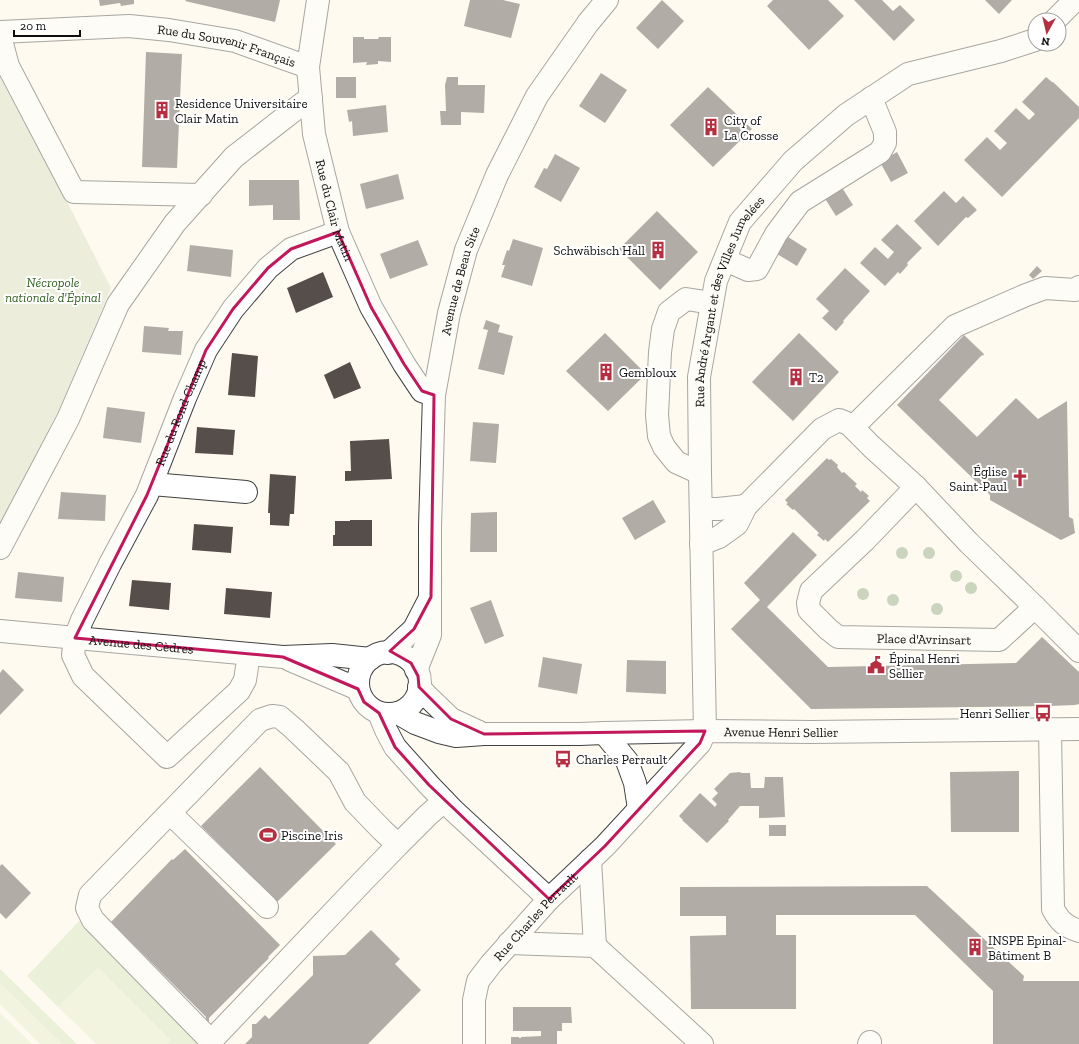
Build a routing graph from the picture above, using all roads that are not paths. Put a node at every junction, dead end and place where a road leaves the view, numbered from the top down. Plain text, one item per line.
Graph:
1 (318, 0) edge
2 (607, 0) edge
3 (1075, 0) edge
4 (1063, 12) edge
5 (0, 32) edge
6 (0, 36) edge
7 (1027, 43) edge
8 (308, 67) junction
9 (311, 98) junction
10 (871, 98) junction
11 (201, 194) junction
12 (338, 232) junction
13 (725, 260) junction
14 (1079, 287) edge
15 (712, 303) junction
16 (434, 395) junction
17 (853, 428) junction
18 (700, 473) junction
19 (152, 484) junction
20 (916, 487) junction
21 (246, 492) dead end
22 (746, 506) junction
23 (701, 509) junction
24 (701, 544) junction
25 (0, 548) edge
26 (431, 597) junction
27 (1035, 607) junction
28 (0, 631) edge
29 (75, 638) junction
30 (1079, 651) edge
31 (249, 654) junction
32 (379, 656) junction
33 (283, 657) junction
34 (418, 679) junction
35 (358, 689) junction
36 (389, 713) junction
37 (1079, 729) edge
38 (1050, 730) junction
39 (705, 731) junction
40 (604, 733) junction
41 (484, 734) junction
42 (444, 801) junction
43 (639, 808) junction
44 (170, 813) junction
45 (398, 845) junction
46 (590, 860) junction
47 (548, 899) junction
48 (267, 907) dead end
49 (1079, 931) edge
50 (510, 943) junction
51 (595, 946) junction
52 (474, 1044) edge
53 (702, 1044) edge

1 - 8 street, Rue du Clair Matin
2 - 16 street, Avenue de Beau Site
3 - 4 street
5 - 8 street, Rue du Souvenir Français
6 - 11 street
7 - 10 street, Rue André Argant et des Villes Jumelées
8 - 9 street, Rue du Clair Matin
9 - 11 street
9 - 12 street, Rue du Clair Matin
10 - 13 street, Rue André Argant et des Villes Jumelées
10 - 13 street
11 - 25 street
12 - 16 street, Rue du Clair Matin
12 - 19 street, Rue du Rond Champ
13 - 15 street, Rue André Argant et des Villes Jumelées
14 - 17 street
15 - 18 street, Rue André Argant et des Villes Jumelées
15 - 18 street
16 - 26 street, Avenue de Beau Site
17 - 20 street
17 - 22 street
18 - 23 street, Rue André Argant et des Villes Jumelées
19 - 21 street
19 - 29 street, Rue du Rond Champ
20 - 27 street
20 - 27 street, Place d'Avrinsart
22 - 23 street
22 - 24 street
23 - 24 street, Rue André Argant et des Villes Jumelées
24 - 39 street, Rue André Argant et des Villes Jumelées
26 - 32 street, Avenue de Beau Site
26 - 34 street, Avenue de Beau Site
27 - 30 street
28 - 29 street, Avenue des Cèdres
29 - 31 street, Avenue des Cèdres
29 - 31 street, Rue du Rond Champ
31 - 33 street, Avenue des Cèdres
32 - 33 street, Avenue des Cèdres
32 - 34 street
32 - 35 street
33 - 35 street, Avenue des Cèdres
34 - 36 street
34 - 41 street, Avenue Henri Sellier
35 - 36 street
36 - 41 street, Avenue Henri Sellier
36 - 42 street
37 - 38 street, Avenue Henri Sellier
38 - 39 street, Avenue Henri Sellier
38 - 49 street
39 - 40 street, Avenue Henri Sellier
39 - 43 street, Rue Charles Perrault
40 - 41 street, Avenue Henri Sellier
40 - 43 street
42 - 45 street
42 - 47 street
43 - 46 street, Rue Charles Perrault
44 - 45 street
44 - 45 street
44 - 48 street
46 - 47 street, Rue Charles Perrault
46 - 51 street
47 - 50 street, Rue Charles Perrault
50 - 51 street
50 - 52 street, Rue Charles Perrault
51 - 53 street

